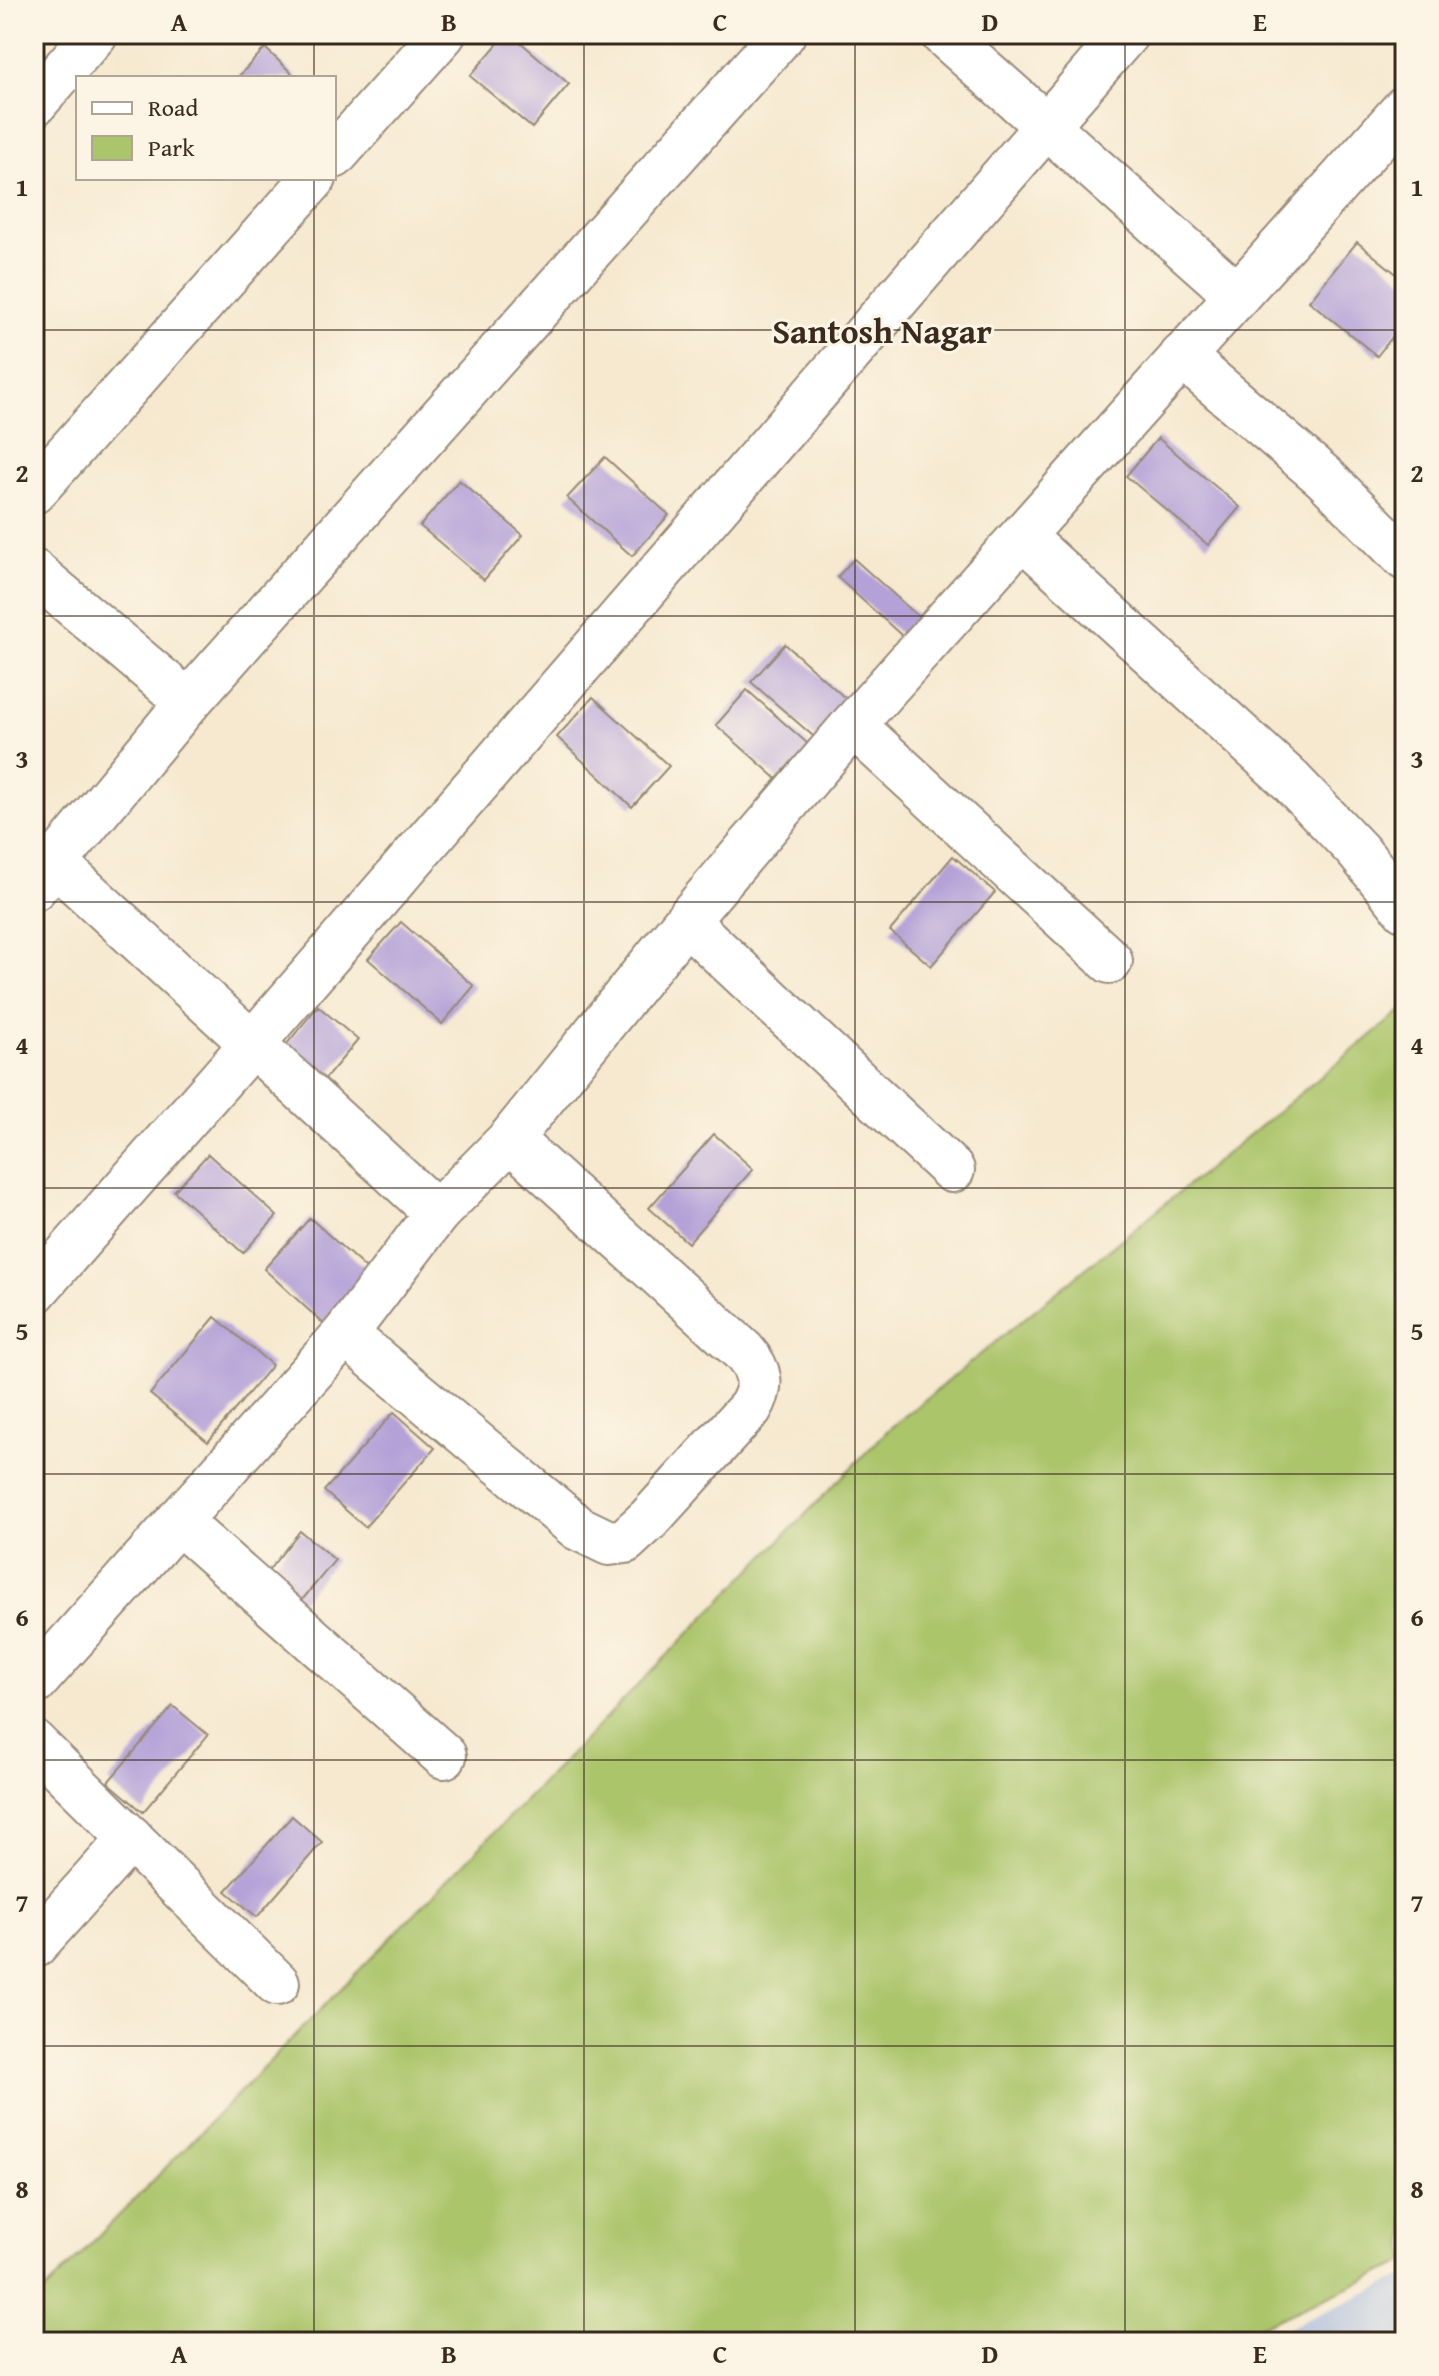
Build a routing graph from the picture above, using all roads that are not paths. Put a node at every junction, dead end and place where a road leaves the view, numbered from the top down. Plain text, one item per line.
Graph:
1 (95, 34) edge
2 (443, 34) edge
3 (783, 34) edge
4 (943, 34) edge
5 (1126, 34) edge
6 (34, 104) edge
7 (1405, 108) edge
8 (1045, 125) junction
9 (336, 154) edge
10 (312, 180) edge
11 (1237, 295) junction
12 (1182, 356) junction
13 (34, 491) edge
14 (1023, 537) junction
15 (1405, 558) edge
16 (34, 572) edge
17 (188, 702) junction
18 (853, 725) junction
19 (45, 876) edge
20 (1405, 909) edge
21 (686, 921) junction
22 (1110, 961) dead end
23 (251, 1045) junction
24 (510, 1139) junction
25 (952, 1170) dead end
26 (437, 1213) junction
27 (34, 1292) edge
28 (345, 1334) junction
29 (178, 1521) junction
30 (34, 1683) edge
31 (34, 1743) edge
32 (444, 1756) dead end
33 (131, 1838) junction
34 (34, 1946) edge
35 (277, 1983) dead end

1 - 6 street
2 - 9 street
3 - 17 street
4 - 8 street
5 - 8 street
7 - 11 street
8 - 11 street
8 - 23 street
10 - 13 street
11 - 12 street
12 - 14 street
12 - 15 street
14 - 18 street
14 - 20 street
16 - 17 street
17 - 19 street
18 - 21 street
18 - 22 street
19 - 23 street
21 - 24 street
21 - 25 street
23 - 26 street
23 - 27 street
24 - 26 street
24 - 28 street
26 - 28 street
28 - 29 street
29 - 30 street
29 - 32 street
31 - 33 street
33 - 34 street
33 - 35 street

